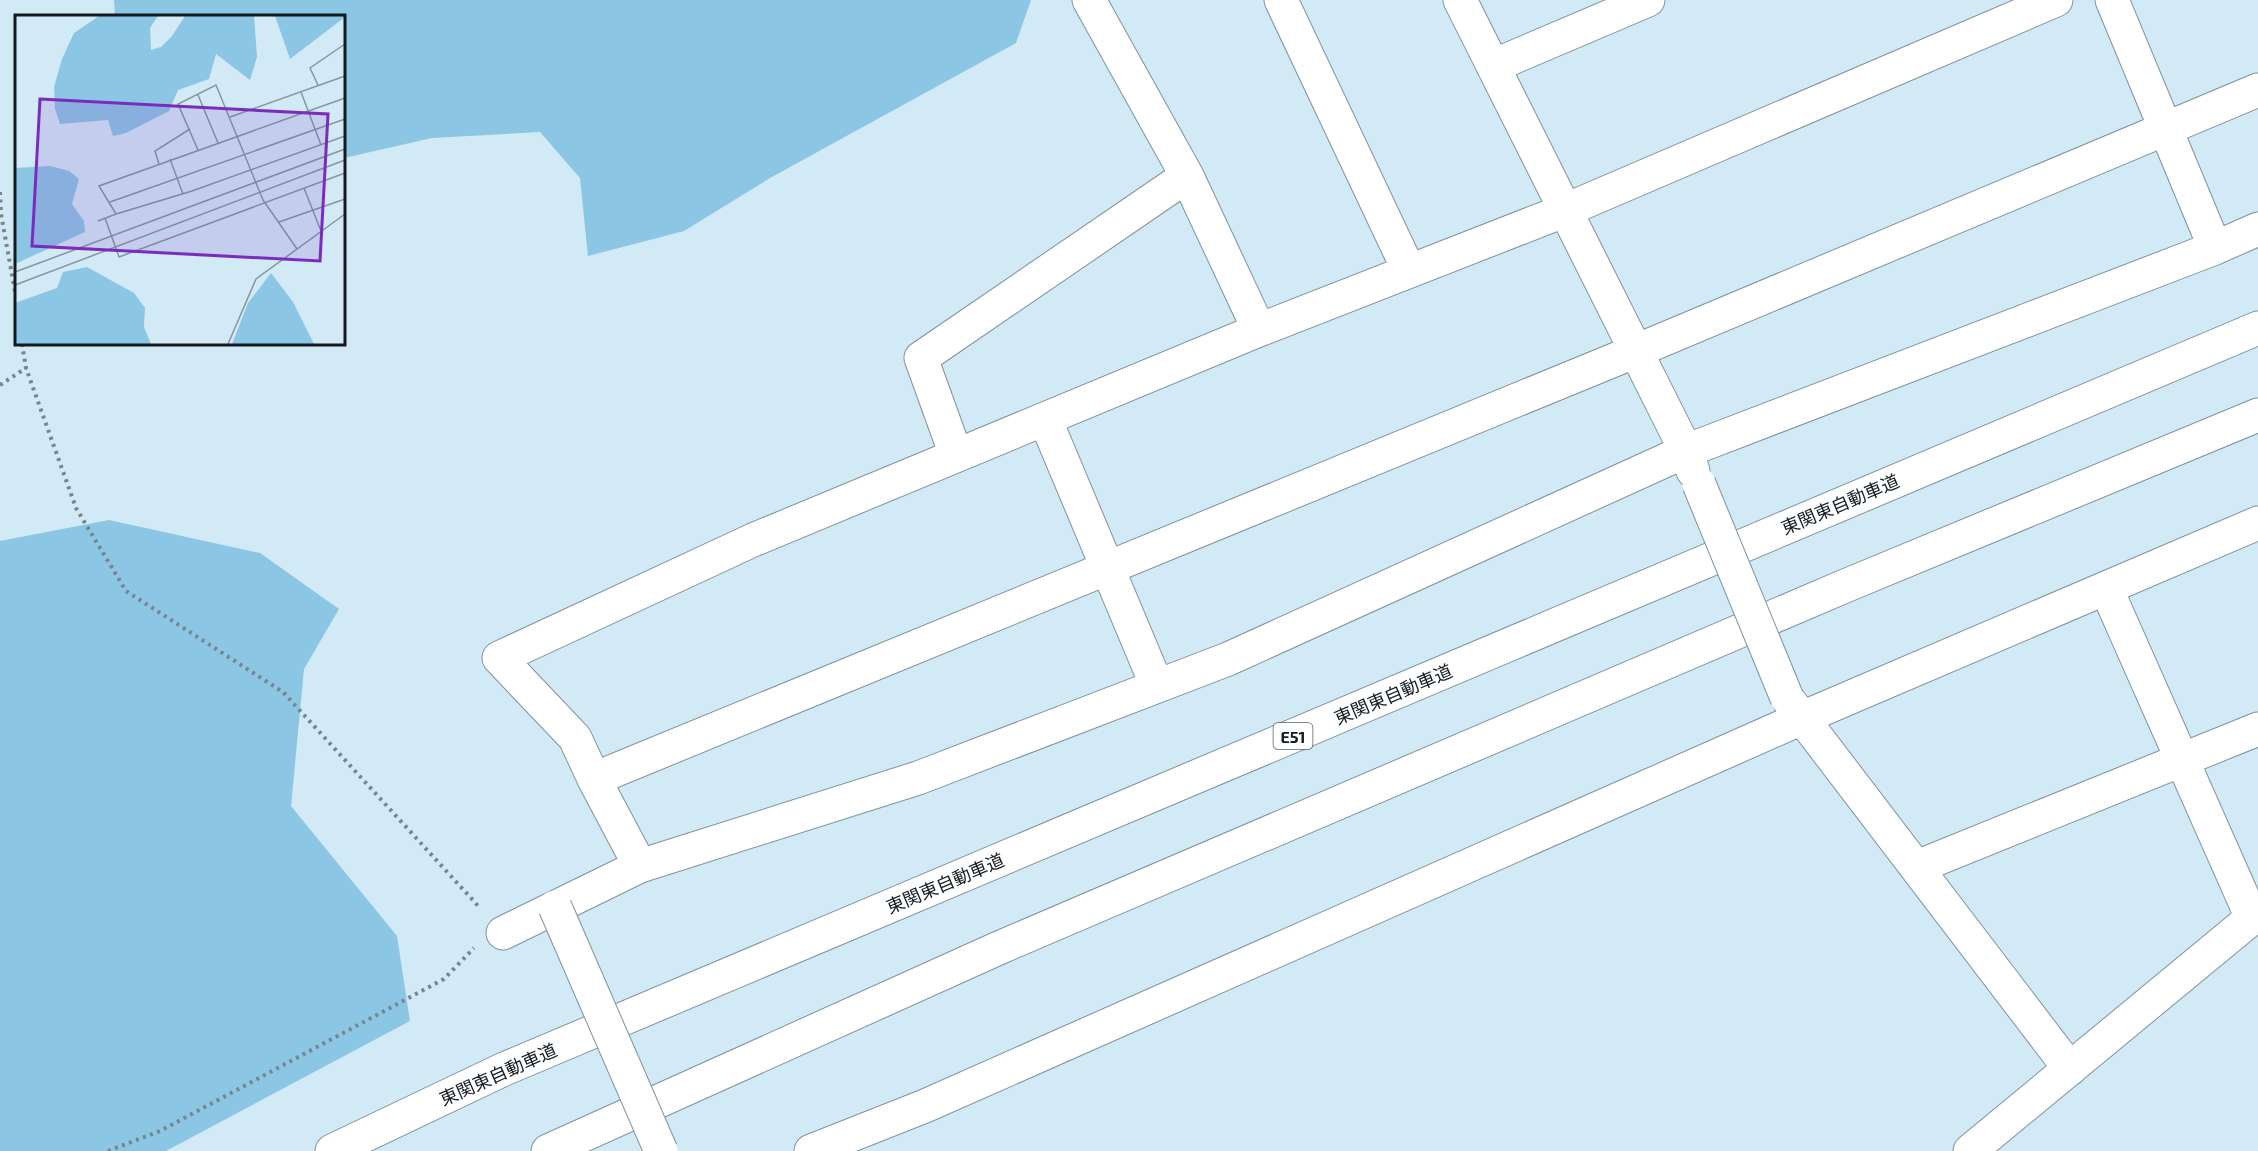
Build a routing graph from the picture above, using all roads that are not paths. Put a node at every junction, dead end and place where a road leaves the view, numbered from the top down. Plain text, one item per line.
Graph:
1 (1089, 0) edge
2 (1281, 0) edge
3 (1460, 0) edge
4 (1648, 0) edge
5 (2056, 0) edge
6 (2112, 0) edge
7 (1493, 66) junction
8 (2258, 90) edge
9 (2165, 129) junction
10 (1187, 176) junction
11 (1566, 210) junction
12 (2258, 229) edge
13 (2215, 248) junction
14 (1409, 271) junction
15 (2258, 328) edge
16 (1259, 330) junction
17 (1636, 351) junction
18 (2258, 415) edge
19 (1045, 419) junction
20 (1686, 451) junction
21 (956, 455) junction
22 (2258, 523) edge
23 (1107, 568) junction
24 (2106, 588) junction
25 (1157, 686) junction
26 (1794, 708) junction
27 (2258, 729) edge
28 (2181, 760) junction
29 (594, 779) junction
30 (640, 866) junction
31 (1917, 867) junction
32 (555, 907) junction
33 (2255, 916) edge
34 (503, 933) road end
35 (2070, 1069) junction
36 (332, 1151) edge
37 (548, 1151) edge
38 (661, 1151) edge
39 (811, 1151) edge
40 (1970, 1151) edge

1 - 10 main road
2 - 14 main road
3 - 7 main road
4 - 7 main road
5 - 11 main road
6 - 9 main road
7 - 11 main road
8 - 9 main road
9 - 13 main road
9 - 17 main road
10 - 16 main road
10 - 21 main road
11 - 14 main road
11 - 17 main road
12 - 13 main road
13 - 20 main road
14 - 16 main road
15 - 36 main road, 東関東自動車道 / E51
16 - 19 main road
17 - 20 main road
17 - 23 main road
18 - 37 main road
19 - 21 main road
19 - 23 main road
20 - 25 main road
20 - 26 main road, bridge
21 - 29 main road
22 - 24 main road
23 - 25 main road
23 - 29 main road
24 - 26 main road
24 - 28 main road
25 - 30 main road
26 - 31 main road
26 - 39 main road
27 - 28 main road
28 - 31 main road
28 - 33 main road
29 - 30 main road
30 - 32 main road
31 - 35 main road
32 - 34 main road
32 - 38 main road, bridge
33 - 35 main road
35 - 40 main road

